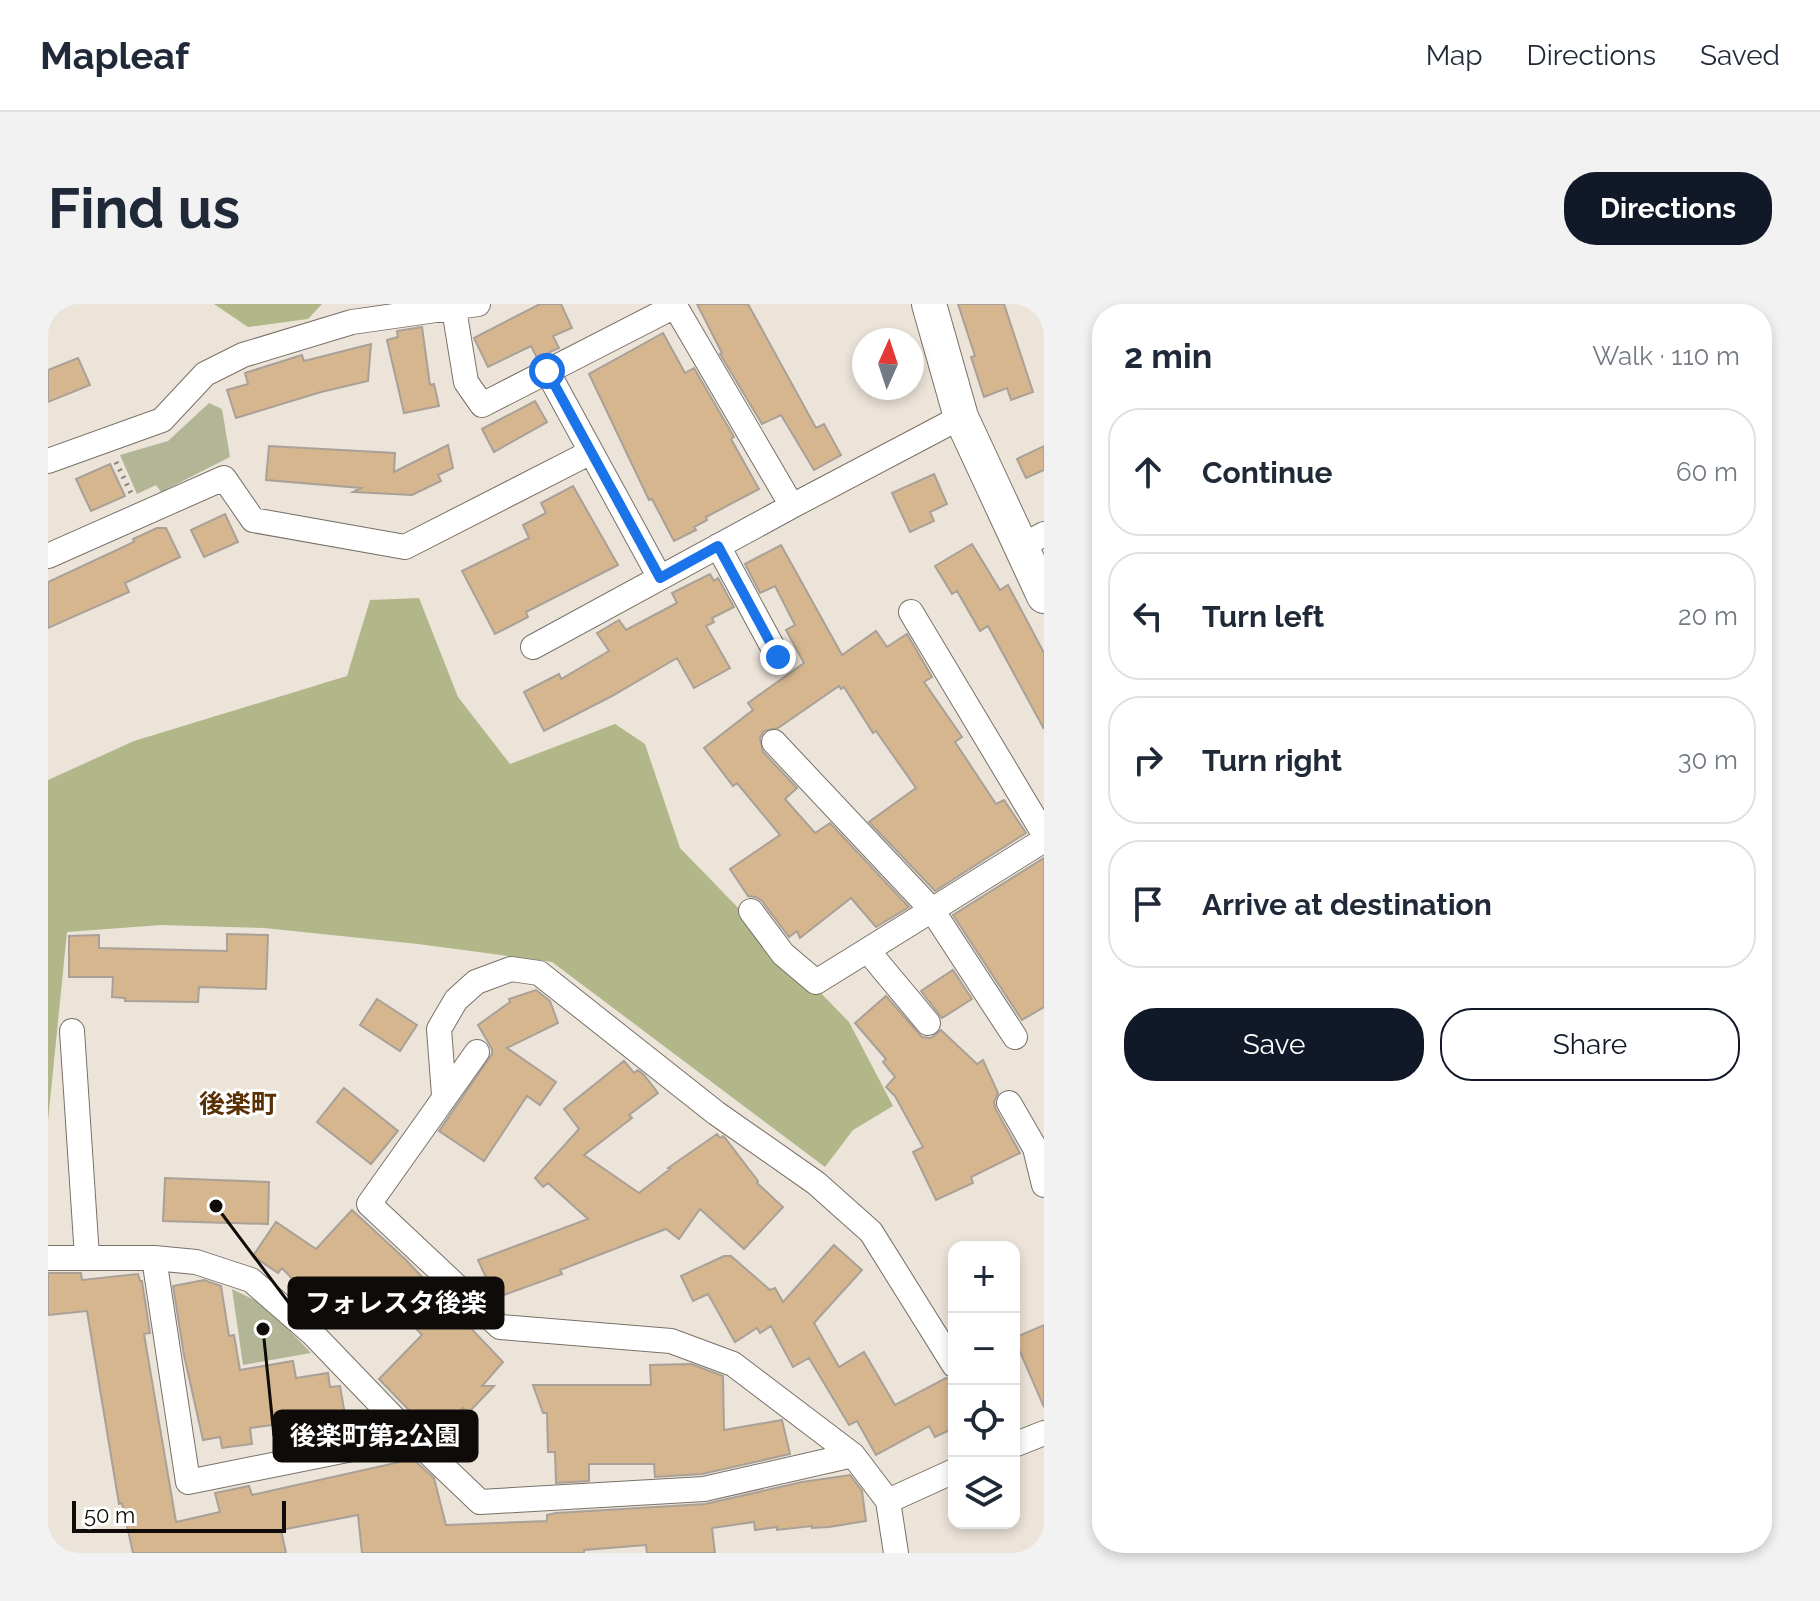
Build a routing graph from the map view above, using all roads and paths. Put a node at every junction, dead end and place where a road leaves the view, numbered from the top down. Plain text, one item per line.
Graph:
1 (478, 304) edge
2 (929, 304) edge
3 (454, 309) junction
4 (547, 371) junction
5 (961, 417) junction
6 (105, 441) junction
7 (591, 452) junction
8 (48, 461) edge
9 (792, 506) junction
10 (142, 515) junction
11 (1032, 540) edge
12 (718, 546) junction
13 (48, 556) edge
14 (660, 578) junction
15 (1044, 596) edge
16 (911, 612) dead end
17 (533, 647) dead end
18 (778, 657) dead end
19 (774, 742) dead end
20 (1044, 834) edge
21 (1044, 840) edge
22 (932, 910) junction
23 (751, 911) dead end
24 (868, 951) junction
25 (928, 1023) dead end
26 (72, 1031) dead end
27 (1015, 1037) dead end
28 (477, 1052) dead end
29 (444, 1095) junction
30 (1009, 1103) dead end
31 (1044, 1185) edge
32 (87, 1257) junction
33 (48, 1258) edge
34 (154, 1258) junction
35 (948, 1355) edge
36 (1044, 1433) edge
37 (412, 1437) junction
38 (1020, 1443) edge
39 (853, 1455) junction
40 (948, 1474) edge
41 (888, 1501) junction
42 (896, 1553) edge

1 - 3 street
2 - 5 street
3 - 4 street
3 - 6 street
4 - 7 street
4 - 9 street
5 - 9 street
5 - 11 street
6 - 8 street
6 - 10 path
7 - 10 street
7 - 14 street
9 - 12 street
10 - 13 street
11 - 15 street
12 - 14 street
12 - 18 street
14 - 17 street
16 - 20 street
19 - 22 street
21 - 22 street
22 - 24 street
22 - 27 street
23 - 24 street
24 - 25 street
26 - 32 street
28 - 29 street
29 - 35 street
29 - 39 street
30 - 31 street
32 - 33 street
32 - 34 street
34 - 37 street
34 - 37 street
36 - 38 street
37 - 39 street
39 - 41 street
40 - 41 street
41 - 42 street

